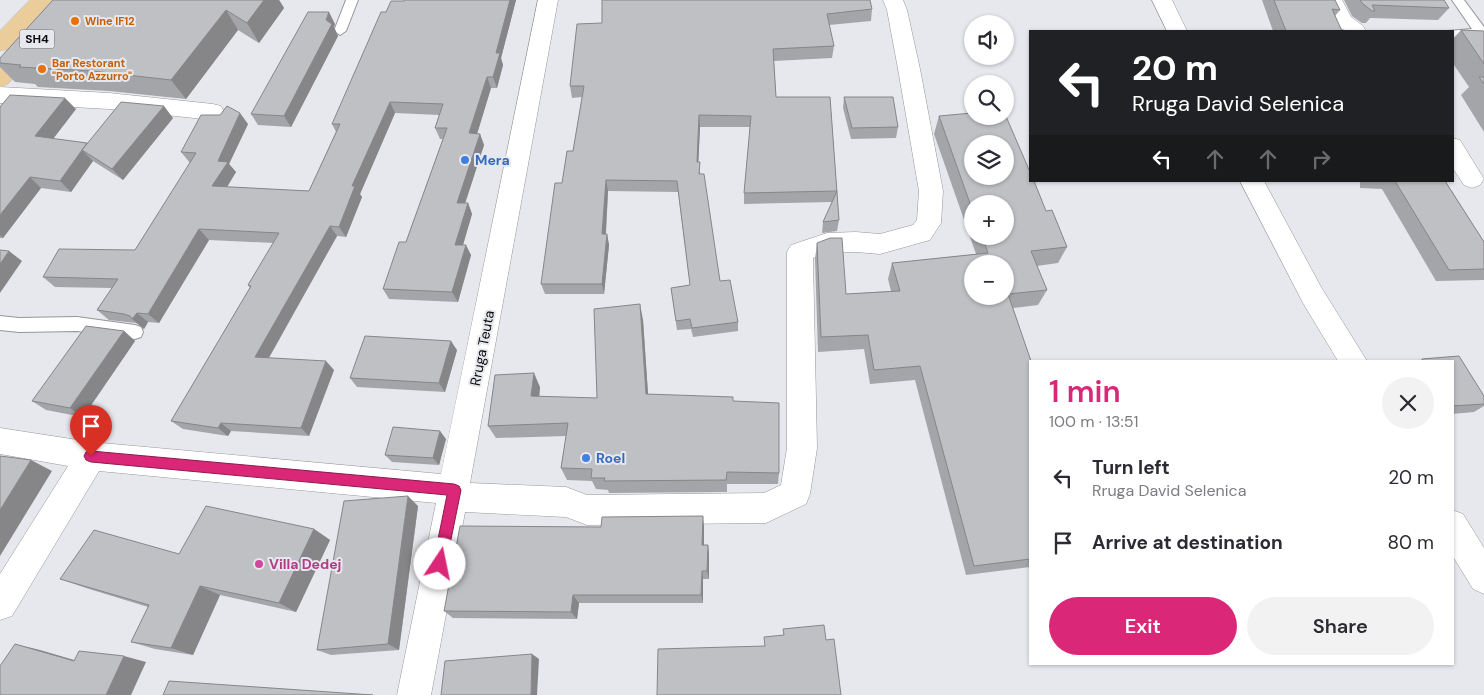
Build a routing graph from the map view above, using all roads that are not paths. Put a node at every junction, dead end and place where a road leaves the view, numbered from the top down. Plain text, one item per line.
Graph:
1 (42, 0) edge
2 (74, 0) edge
3 (352, 0) edge
4 (548, 0) edge
5 (893, 0) edge
6 (1162, 0) edge
7 (1332, 0) edge
8 (1458, 0) edge
9 (1177, 30) edge
10 (1355, 30) edge
11 (340, 31) dead end
12 (1482, 33) edge
13 (1454, 34) edge
14 (0, 44) edge
15 (0, 78) edge
16 (0, 95) edge
17 (213, 112) dead end
18 (1454, 149) edge
19 (1472, 180) dead end
20 (1253, 182) edge
21 (0, 323) edge
22 (135, 332) edge
23 (1352, 360) edge
24 (0, 441) edge
25 (91, 456) junction
26 (454, 490) junction
27 (1454, 529) edge
28 (1484, 578) edge
29 (0, 604) edge
30 (414, 695) edge

1 - 14 main road, SH4
2 - 15 main road, SH4
3 - 11 lane
4 - 26 street, Rruga Teuta
5 - 26 street
6 - 9 street
7 - 10 street
8 - 12 lane
12 - 13 lane
16 - 17 street
18 - 19 street
20 - 23 street
21 - 22 lane
24 - 25 street
25 - 26 street
25 - 29 street
26 - 30 street, Rruga Teuta
27 - 28 street

